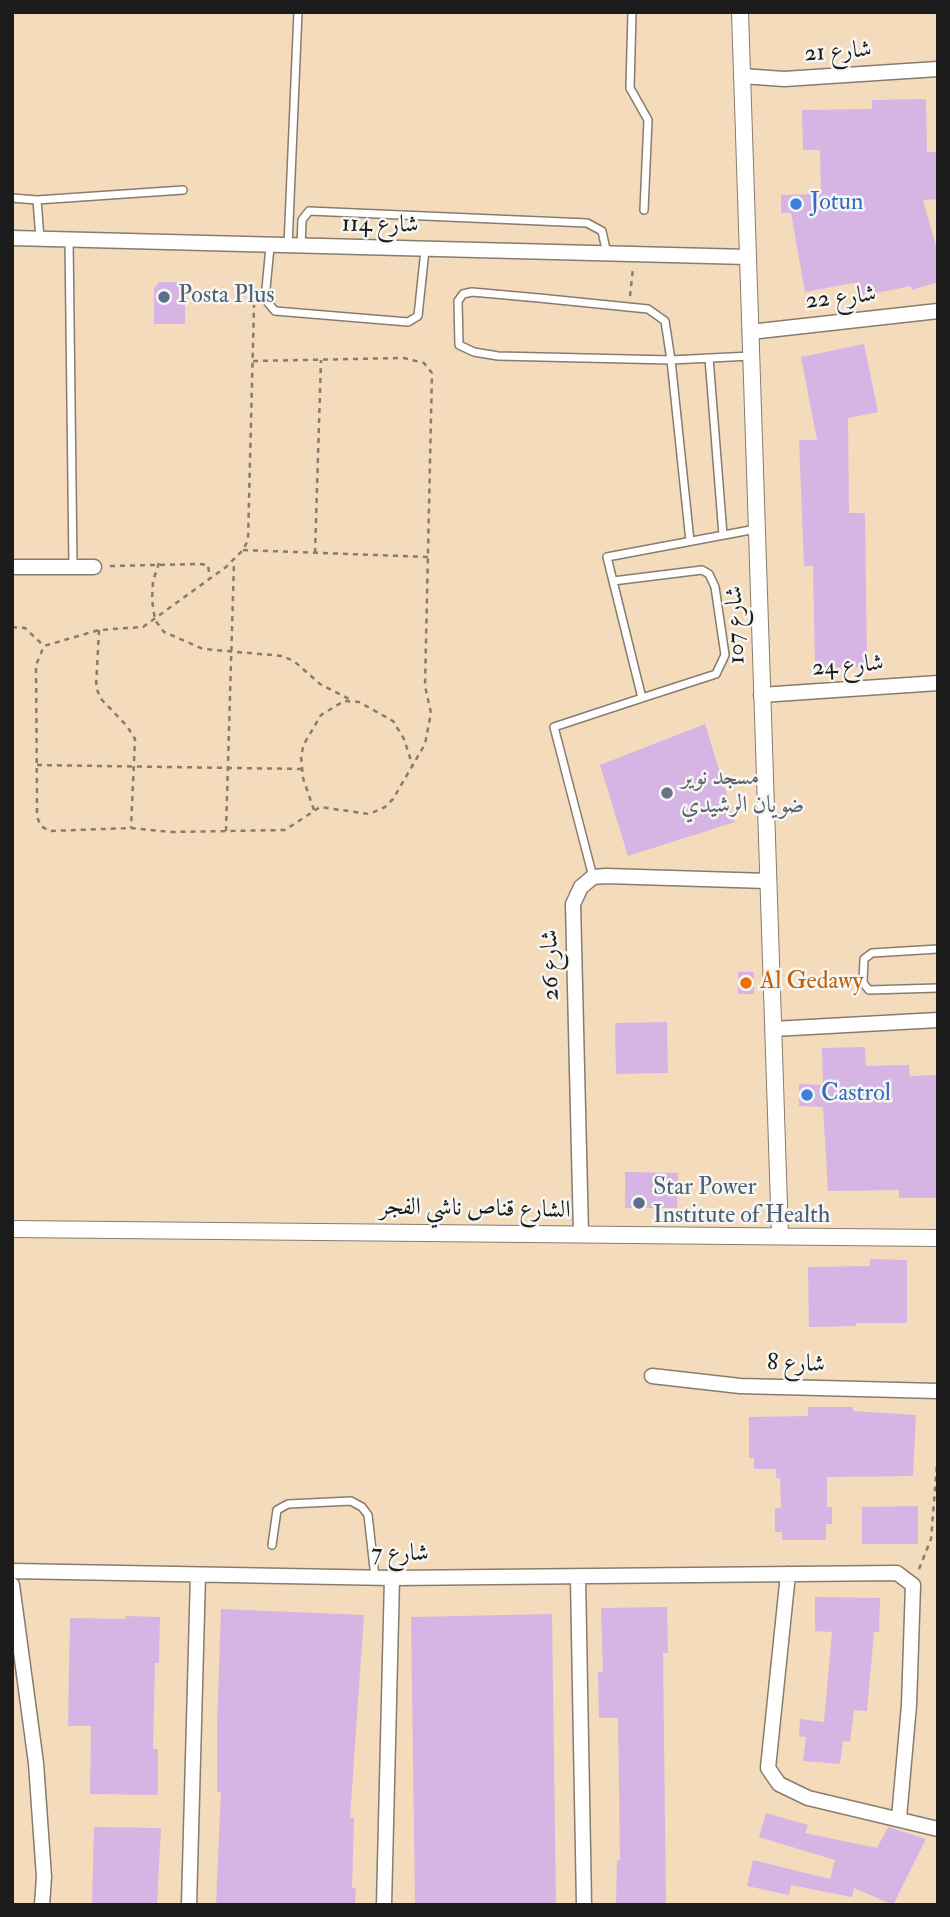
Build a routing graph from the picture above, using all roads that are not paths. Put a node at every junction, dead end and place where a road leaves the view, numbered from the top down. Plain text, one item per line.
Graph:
1 (298, 12) edge
2 (632, 12) edge
3 (740, 12) edge
4 (938, 69) edge
5 (742, 76) junction
6 (183, 190) dead end
7 (12, 198) edge
8 (37, 200) junction
9 (644, 210) dead end
10 (12, 238) edge
11 (40, 239) junction
12 (69, 239) junction
13 (270, 247) junction
14 (295, 247) junction
15 (425, 250) junction
16 (607, 254) junction
17 (748, 257) junction
18 (938, 311) edge
19 (750, 332) junction
20 (751, 356) junction
21 (709, 358) junction
22 (671, 360) junction
23 (757, 529) junction
24 (723, 535) junction
25 (690, 541) junction
26 (73, 566) junction
27 (12, 567) edge
28 (94, 567) road end
29 (612, 581) junction
30 (938, 684) edge
31 (761, 695) junction
32 (642, 698) junction
33 (593, 877) junction
34 (768, 880) junction
35 (938, 949) edge
36 (938, 988) edge
37 (938, 1020) edge
38 (773, 1029) junction
39 (12, 1229) edge
40 (581, 1234) junction
41 (780, 1236) junction
42 (938, 1238) edge
43 (652, 1376) dead end
44 (938, 1391) edge
45 (272, 1545) dead end
46 (12, 1571) edge
47 (788, 1574) junction
48 (198, 1575) junction
49 (375, 1577) junction
50 (578, 1577) junction
51 (392, 1578) junction
52 (12, 1585) edge
53 (899, 1818) junction
54 (938, 1829) edge
55 (42, 1905) edge
56 (189, 1905) edge
57 (384, 1905) edge
58 (584, 1905) edge

1 - 14 lane
2 - 9 lane
3 - 5 street, شارع 107
4 - 5 street, شارع 21
5 - 17 street, شارع 107
6 - 8 lane
7 - 8 lane
8 - 11 lane
10 - 11 street, شارع 114
11 - 12 street, شارع 114
12 - 13 street, شارع 114
12 - 26 lane
13 - 14 street, شارع 114
13 - 15 lane
14 - 15 street, شارع 114
14 - 16 lane
15 - 16 street, شارع 114
16 - 17 street, شارع 114
17 - 19 street, شارع 107
18 - 19 street, شارع 22
19 - 20 street, شارع 107
20 - 21 lane
20 - 23 street, شارع 107
21 - 22 lane
21 - 24 lane
22 - 22 lane
22 - 25 lane
23 - 24 lane
23 - 31 street, شارع 107
24 - 25 lane
25 - 29 lane
26 - 27 street
26 - 28 street
29 - 32 lane
29 - 32 lane
30 - 31 street, شارع 24
31 - 34 street, شارع 107
32 - 33 lane
33 - 34 street
33 - 40 street, شارع 26
34 - 38 street, شارع 107
35 - 36 lane
37 - 38 street
38 - 41 street, شارع 107
39 - 40 street, الشارع قناص ناشي الفجر
40 - 41 street, الشارع قناص ناشي الفجر
41 - 42 street, الشارع قناص ناشي الفجر
43 - 44 street, شارع 8
45 - 49 lane
46 - 48 street, شارع 7
47 - 50 street, شارع 7
47 - 53 street
47 - 53 street, شارع 7
48 - 49 street, شارع 7
48 - 56 street
49 - 51 street, شارع 7
50 - 51 street, شارع 7
50 - 58 street
51 - 57 street
52 - 55 street
53 - 54 street

